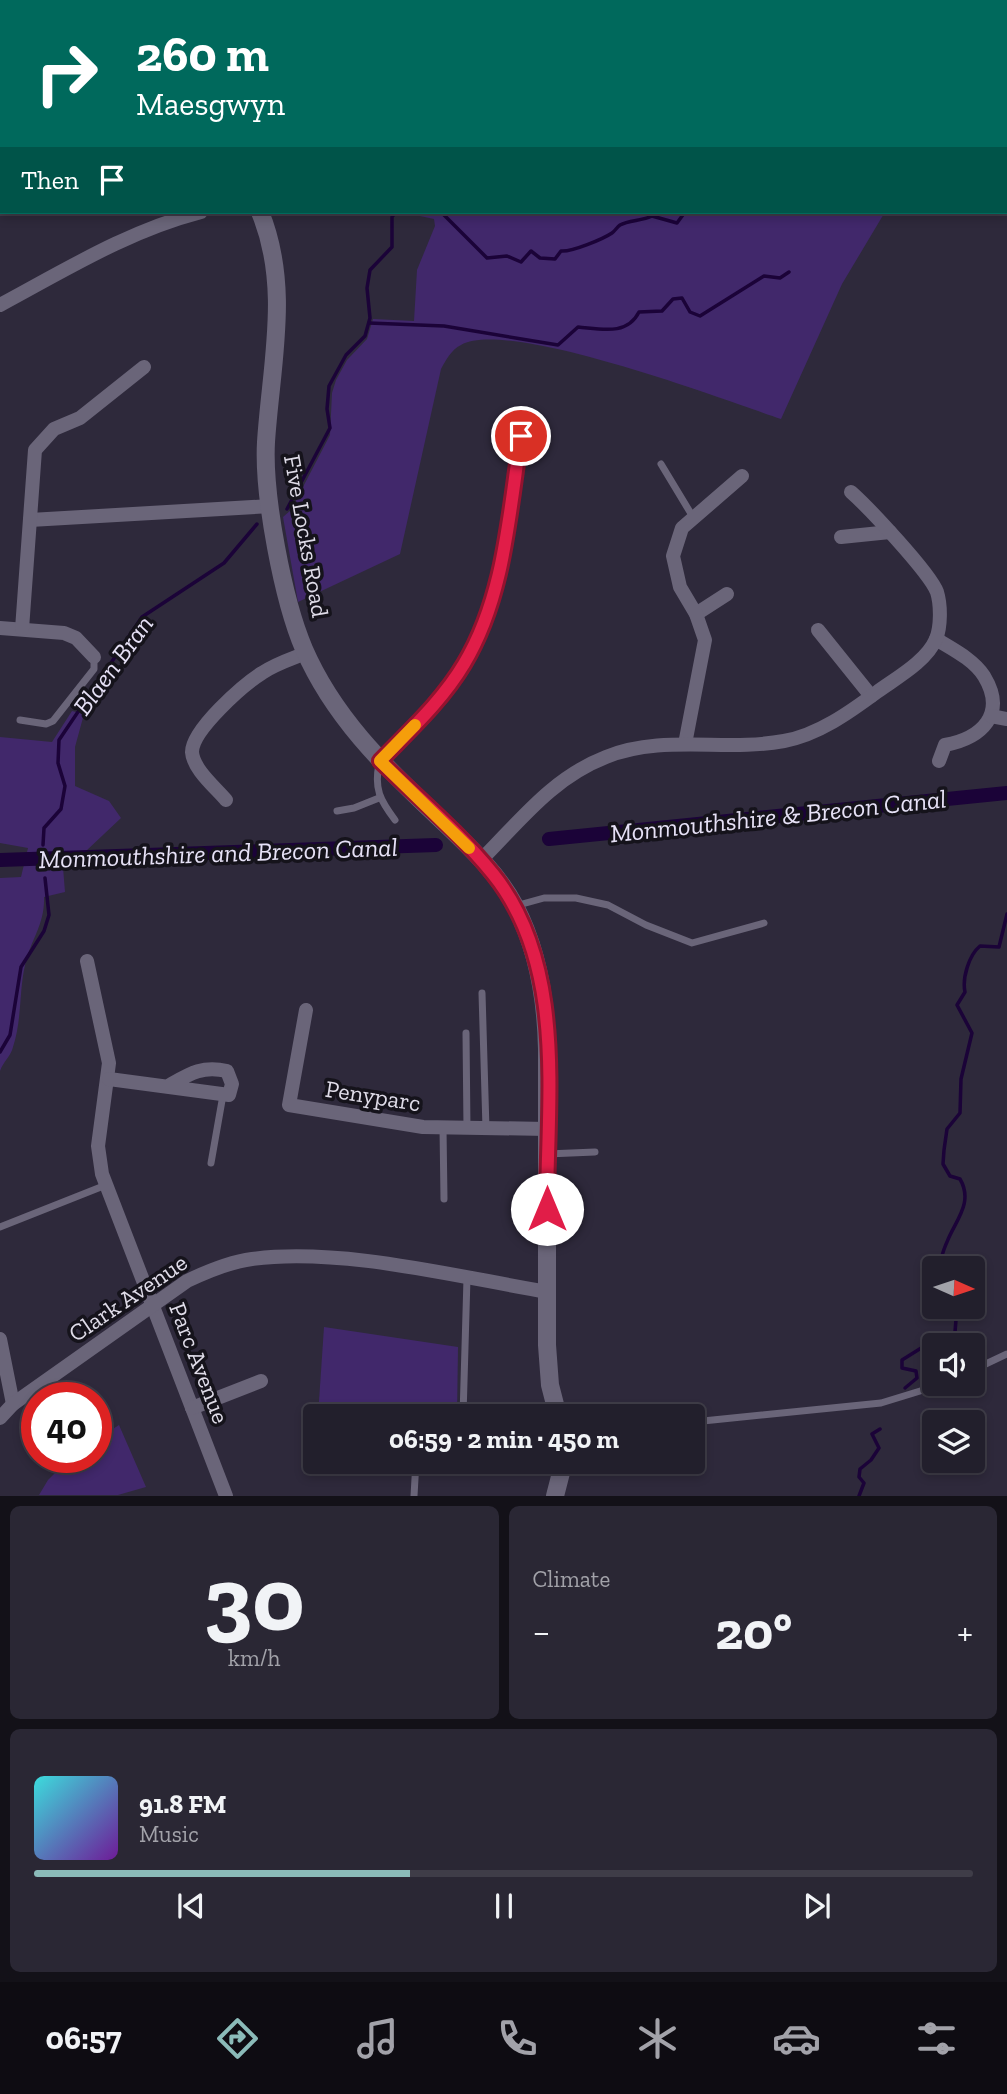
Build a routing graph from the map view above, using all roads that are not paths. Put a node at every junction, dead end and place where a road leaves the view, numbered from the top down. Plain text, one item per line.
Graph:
1 (193, 214) edge
2 (261, 214) edge
3 (0, 305) edge
4 (144, 367) dead end
5 (521, 436) dead end
6 (661, 464) dead end
7 (742, 476) dead end
8 (851, 492) dead end
9 (271, 506) junction
10 (693, 517) junction
11 (30, 520) junction
12 (890, 532) junction
13 (841, 537) dead end
14 (727, 594) dead end
15 (696, 614) junction
16 (0, 628) edge
17 (22, 629) junction
18 (818, 631) dead end
19 (936, 639) junction
20 (306, 653) junction
21 (94, 657) joint
22 (871, 696) junction
23 (991, 716) junction
24 (1007, 719) edge
25 (20, 720) dead end
26 (685, 744) junction
27 (380, 761) junction
28 (939, 761) dead end
29 (379, 798) junction
30 (226, 800) dead end
31 (337, 811) dead end
32 (395, 820) dead end
33 (481, 860) junction
34 (514, 906) junction
35 (764, 922) dead end
36 (87, 961) dead end
37 (482, 993) dead end
38 (306, 1010) dead end
39 (466, 1033) dead end
40 (109, 1079) junction
41 (167, 1086) junction
42 (223, 1094) junction
43 (443, 1128) junction
44 (467, 1129) junction
45 (486, 1129) junction
46 (547, 1129) junction
47 (595, 1152) dead end
48 (547, 1154) junction
49 (212, 1163) dead end
50 (106, 1185) junction
51 (444, 1199) dead end
52 (0, 1227) edge
53 (467, 1278) junction
54 (548, 1292) junction
55 (152, 1304) junction
56 (0, 1339) edge
57 (1007, 1354) edge
58 (985, 1364) edge
59 (261, 1381) dead end
60 (922, 1390) edge
61 (13, 1404) junction
62 (463, 1404) edge
63 (555, 1404) edge
64 (192, 1408) junction
65 (0, 1418) edge
66 (705, 1421) edge
67 (415, 1474) edge
68 (562, 1474) edge
69 (559, 1494) edge
70 (226, 1496) edge
71 (414, 1496) edge

1 - 3 street
2 - 9 street, Five Locks Road
4 - 11 street
5 - 27 street
6 - 10 lane
7 - 10 street
8 - 12 street
9 - 11 street
9 - 20 street, Five Locks Road
10 - 15 street
11 - 17 street
12 - 13 street
12 - 19 street
14 - 15 street
15 - 26 street
16 - 17 street
17 - 21 street
18 - 22 street
19 - 22 street
19 - 23 street
20 - 27 street, Five Locks Road
20 - 30 street
21 - 25 lane
22 - 26 street
23 - 24 street
23 - 28 street
26 - 33 street
27 - 29 lane
27 - 33 street, Five Locks Road
29 - 31 lane
29 - 32 lane
33 - 34 street, Five Locks Road
34 - 35 lane
34 - 46 street, Five Locks Road
36 - 40 street, Parc Avenue
37 - 45 lane
38 - 43 street, Penyparc
39 - 44 lane
40 - 41 street
40 - 50 street, Parc Avenue
41 - 42 street
41 - 42 street
42 - 49 lane
43 - 44 street, Penyparc
43 - 51 lane
44 - 45 street, Penyparc
45 - 46 street, Penyparc
46 - 48 street, Five Locks Road
47 - 48 lane
48 - 54 street, Five Locks Road
50 - 52 lane
50 - 55 street, Parc Avenue
53 - 54 street, Clark Avenue
53 - 55 street, Clark Avenue
53 - 62 lane
54 - 63 street, Five Locks Road
55 - 61 street, Clark Avenue
55 - 64 street, Parc Avenue
56 - 61 street
57 - 58 lane
59 - 64 street
60 - 66 lane
61 - 65 street, Clark Avenue
64 - 70 street, Parc Avenue
67 - 71 lane
68 - 69 street

